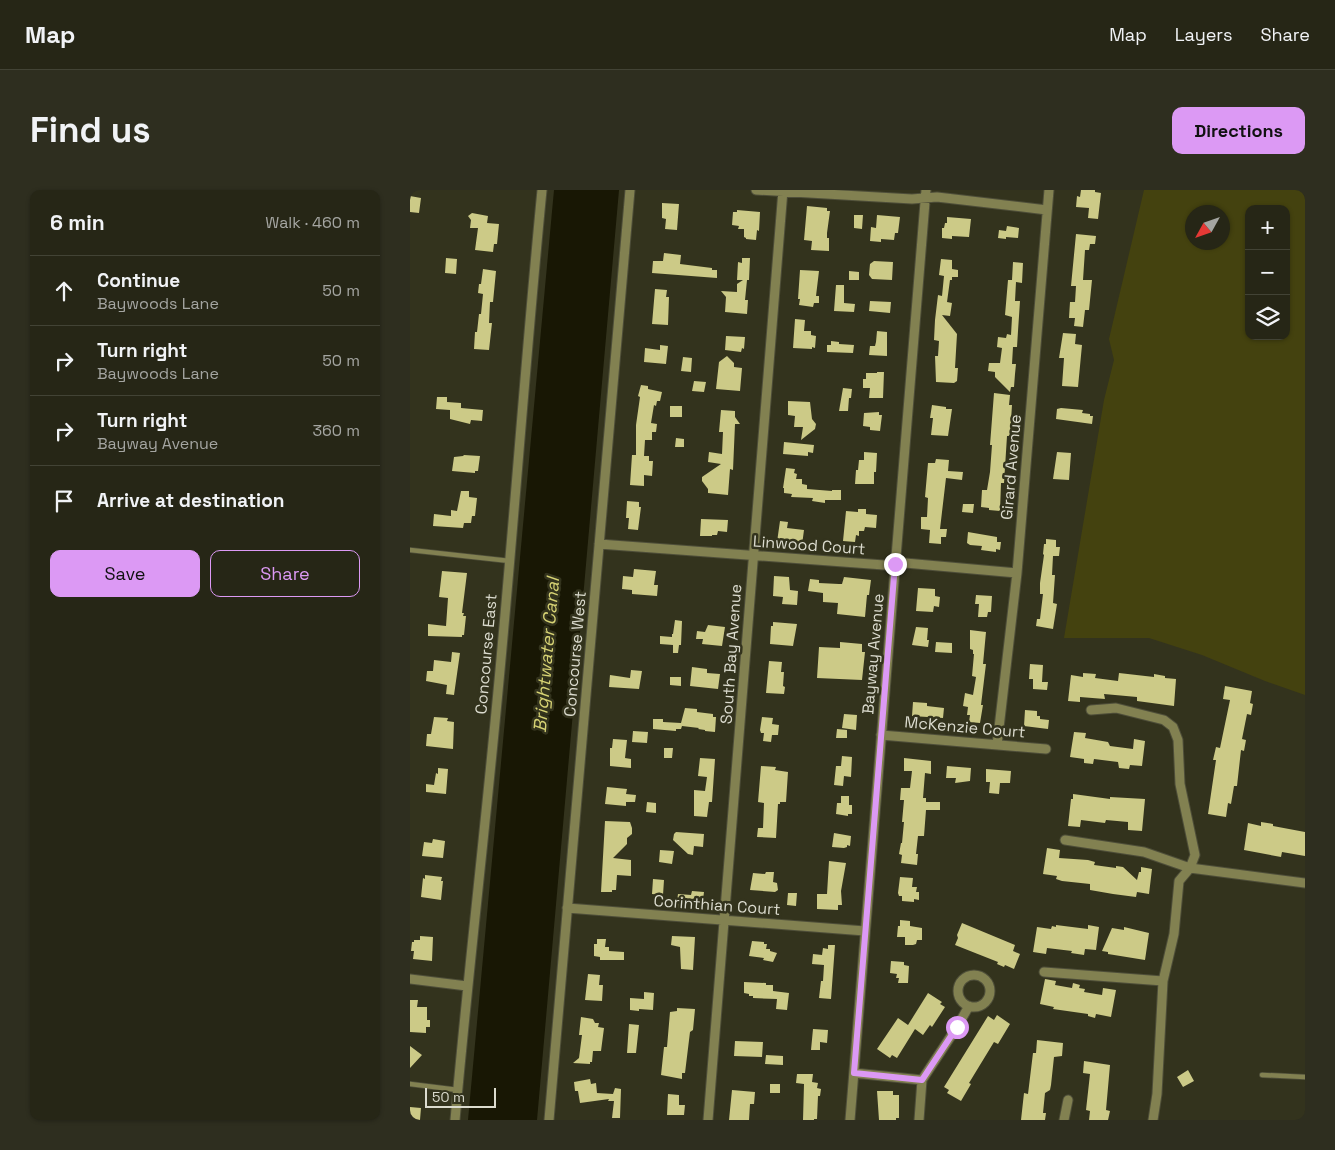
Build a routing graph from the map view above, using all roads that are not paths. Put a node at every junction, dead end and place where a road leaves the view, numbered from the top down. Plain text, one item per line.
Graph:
1 (542, 190) edge
2 (630, 190) edge
3 (756, 190) edge
4 (1049, 190) edge
5 (783, 191) edge
6 (925, 194) edge
7 (1047, 210) junction
8 (599, 544) junction
9 (410, 550) edge
10 (753, 556) junction
11 (510, 561) junction
12 (895, 564) junction
13 (1017, 573) junction
14 (1091, 710) dead end
15 (881, 735) junction
16 (997, 745) junction
17 (1046, 749) dead end
18 (1065, 840) dead end
19 (1190, 868) junction
20 (1305, 883) edge
21 (567, 908) junction
22 (724, 921) junction
23 (865, 932) junction
24 (1044, 972) dead end
25 (410, 979) edge
26 (1163, 981) junction
27 (467, 986) junction
28 (969, 1006) dead end
29 (854, 1073) junction
30 (1262, 1075) dead end
31 (1305, 1078) edge
32 (922, 1080) junction
33 (410, 1084) edge
34 (458, 1090) junction
35 (1068, 1100) dead end
36 (455, 1120) edge
37 (549, 1120) edge
38 (708, 1120) edge
39 (850, 1120) edge
40 (919, 1120) edge
41 (1064, 1120) edge
42 (1153, 1120) edge

1 - 11 street, Concourse East
2 - 8 street, Concourse West
3 - 5 street
4 - 7 street, Girard Avenue
5 - 6 street
5 - 10 street, South Bay Avenue
6 - 7 street
6 - 12 street, Bayway Avenue
7 - 13 street, Girard Avenue
8 - 10 street, Linwood Court
8 - 21 street, Concourse West
9 - 11 lane
10 - 12 street, Linwood Court
10 - 22 street, South Bay Avenue
11 - 27 street, Concourse East
12 - 13 street, Linwood Court
12 - 15 street, Bayway Avenue
13 - 16 street, Girard Avenue
14 - 19 street
15 - 16 street, McKenzie Court
15 - 23 street, Bayway Avenue
16 - 17 street, McKenzie Court
18 - 19 street
19 - 20 street
19 - 26 street
21 - 22 street, Corinthian Court
21 - 37 street, Concourse West
22 - 23 street, Corinthian Court
22 - 38 street, South Bay Avenue
23 - 29 street, Bayway Avenue
24 - 26 street
25 - 27 street
26 - 42 street
27 - 34 street, Concourse East
28 - 32 street
29 - 32 street
29 - 39 street, Bayway Avenue
30 - 31 lane
32 - 40 street
33 - 34 lane
34 - 36 street, Concourse East
35 - 41 street

